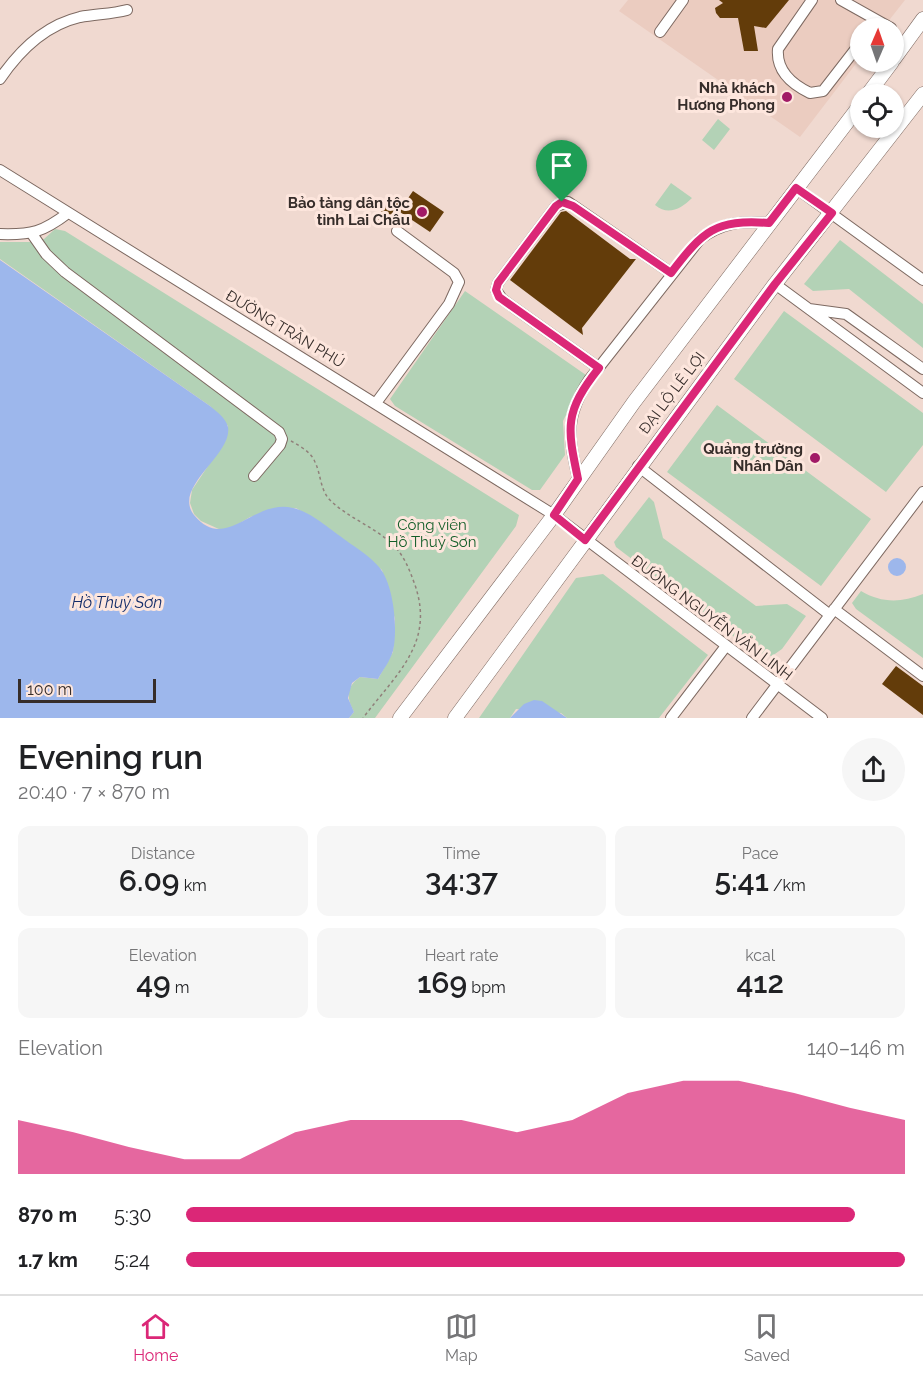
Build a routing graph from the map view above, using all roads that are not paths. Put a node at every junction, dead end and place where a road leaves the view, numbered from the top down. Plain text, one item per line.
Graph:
1 (683, 0) edge
2 (812, 0) edge
3 (842, 0) edge
4 (127, 10) dead end
5 (866, 18) edge
6 (923, 19) edge
7 (660, 32) dead end
8 (904, 36) edge
9 (908, 39) junction
10 (904, 45) edge
11 (850, 56) edge
12 (0, 80) edge
13 (923, 94) edge
14 (850, 118) edge
15 (0, 170) edge
16 (796, 188) junction
17 (68, 213) junction
18 (832, 213) junction
19 (769, 223) junction
20 (397, 231) dead end
21 (0, 234) edge
22 (32, 234) junction
23 (671, 273) junction
24 (923, 280) edge
25 (775, 284) junction
26 (807, 309) junction
27 (599, 368) junction
28 (923, 369) edge
29 (923, 393) edge
30 (376, 403) junction
31 (638, 466) junction
32 (254, 476) dead end
33 (578, 479) junction
34 (923, 492) edge
35 (554, 515) junction
36 (585, 540) junction
37 (832, 612) junction
38 (726, 646) junction
39 (923, 676) edge
40 (776, 686) junction
41 (400, 718) edge
42 (455, 718) edge
43 (671, 718) edge
44 (752, 718) edge
45 (822, 718) edge

1 - 7 street
2 - 11 street
3 - 5 street
4 - 12 street
6 - 9 main road
8 - 9 street
9 - 10 main road
13 - 18 main road, ĐẠI LỘ LÊ LỢI
14 - 16 main road, ĐẠI LỘ LÊ LỢI
15 - 17 street, ĐƯỜNG TRẦN PHÚ
16 - 18 street
16 - 19 main road, ĐẠI LỘ LÊ LỢI
17 - 22 street
17 - 30 street, ĐƯỜNG TRẦN PHÚ
18 - 24 street
18 - 25 main road, ĐẠI LỘ LÊ LỢI
19 - 23 street
19 - 33 main road, ĐẠI LỘ LÊ LỢI
20 - 30 street
21 - 22 street
22 - 32 street
23 - 27 street
23 - 27 street
25 - 26 street
25 - 31 main road, ĐẠI LỘ LÊ LỢI
26 - 28 street
26 - 29 street
27 - 33 street
30 - 35 street, ĐƯỜNG TRẦN PHÚ
31 - 36 main road, ĐẠI LỘ LÊ LỢI
31 - 37 street
33 - 35 main road, ĐẠI LỘ LÊ LỢI
34 - 37 street
35 - 36 street, ĐƯỜNG NGUYỄN VĂN LINH
35 - 41 main road, ĐẠI LỘ LÊ LỢI
36 - 38 street, ĐƯỜNG NGUYỄN VĂN LINH
36 - 42 main road, ĐẠI LỘ LÊ LỢI
37 - 39 street
37 - 40 street
38 - 40 street, ĐƯỜNG NGUYỄN VĂN LINH
38 - 43 street
40 - 44 street
40 - 45 street, ĐƯỜNG NGUYỄN VĂN LINH

